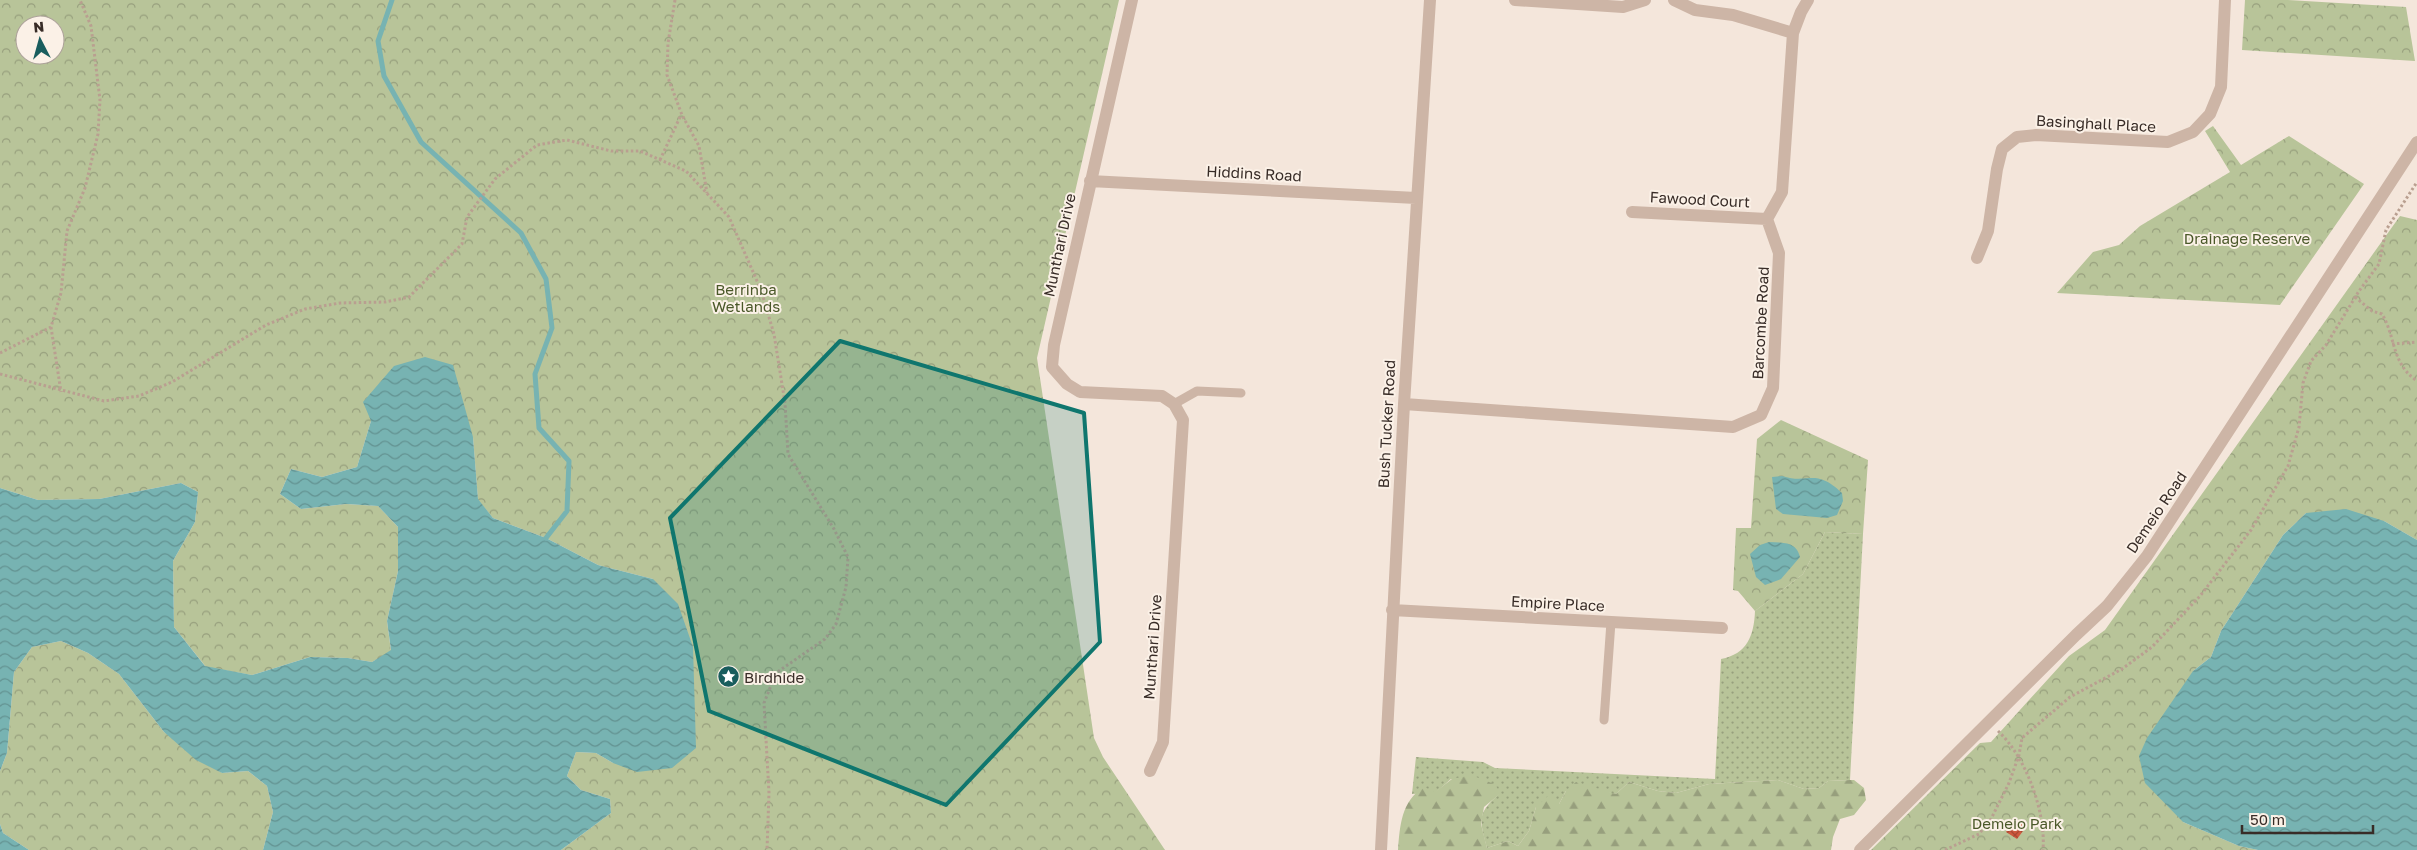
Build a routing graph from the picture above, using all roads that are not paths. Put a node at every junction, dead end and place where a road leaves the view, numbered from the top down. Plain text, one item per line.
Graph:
1 (1132, 0) edge
2 (1430, 0) edge
3 (1515, 0) edge
4 (1646, 0) edge
5 (1674, 0) edge
6 (1808, 0) edge
7 (2225, 0) edge
8 (1793, 33) junction
9 (2417, 142) edge
10 (1090, 181) junction
11 (1416, 198) junction
12 (1632, 212) dead end
13 (1767, 219) junction
14 (1977, 258) dead end
15 (1241, 393) dead end
16 (1174, 404) junction
17 (1404, 404) junction
18 (1392, 610) junction
19 (1611, 622) junction
20 (1722, 628) dead end
21 (1604, 720) dead end
22 (1150, 771) dead end
23 (1381, 850) edge
24 (1860, 850) edge

1 - 10 street, Munthari Drive
2 - 11 street, Bush Tucker Road
3 - 4 street
5 - 8 street
6 - 8 street
7 - 14 street, Basinghall Place
8 - 13 street
9 - 24 street, Demeio Road
10 - 11 street, Hiddins Road
10 - 16 street, Munthari Drive
11 - 17 street, Bush Tucker Road
12 - 13 street, Fawood Court
13 - 17 street, Barcombe Road
15 - 16 lane
16 - 22 street, Munthari Drive
17 - 18 street, Bush Tucker Road
18 - 19 street, Empire Place
18 - 23 street, Bush Tucker Road
19 - 20 street, Empire Place
19 - 21 lane

